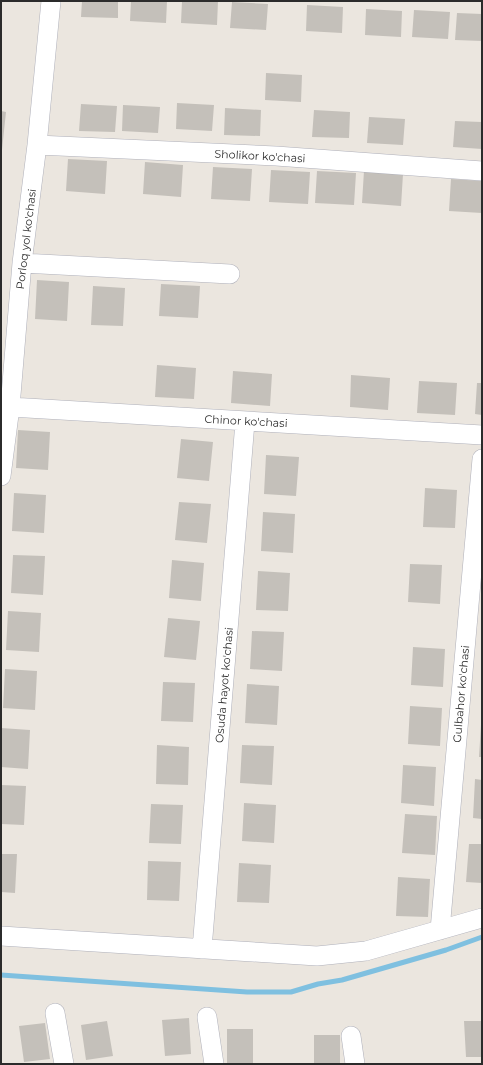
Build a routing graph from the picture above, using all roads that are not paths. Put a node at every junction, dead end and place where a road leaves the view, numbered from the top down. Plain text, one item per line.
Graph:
1 (51, 1) edge
2 (37, 144) junction
3 (482, 171) edge
4 (22, 263) junction
5 (230, 274) dead end
6 (10, 407) junction
7 (245, 422) junction
8 (482, 435) edge
9 (482, 459) edge
10 (1, 476) edge
11 (482, 918) edge
12 (440, 930) junction
13 (1, 936) edge
14 (202, 949) junction
15 (55, 1013) dead end
16 (207, 1017) dead end
17 (351, 1036) dead end
18 (64, 1064) edge
19 (214, 1064) edge
20 (355, 1064) edge

1 - 2 street, Porloq yol ko'chasi
2 - 3 street, Sholikor ko'chasi
2 - 4 street, Porloq yol ko'chasi
4 - 5 street
4 - 6 street, Porloq yol ko'chasi
6 - 7 street, Chinor ko'chasi
6 - 10 street, Porloq yol ko'chasi
7 - 8 street, Chinor ko'chasi
7 - 14 street, Osuda hayot ko'chasi
9 - 12 street, Gulbahor ko'chasi
11 - 12 street
12 - 14 street
13 - 14 street
15 - 18 street
16 - 19 street
17 - 20 street

